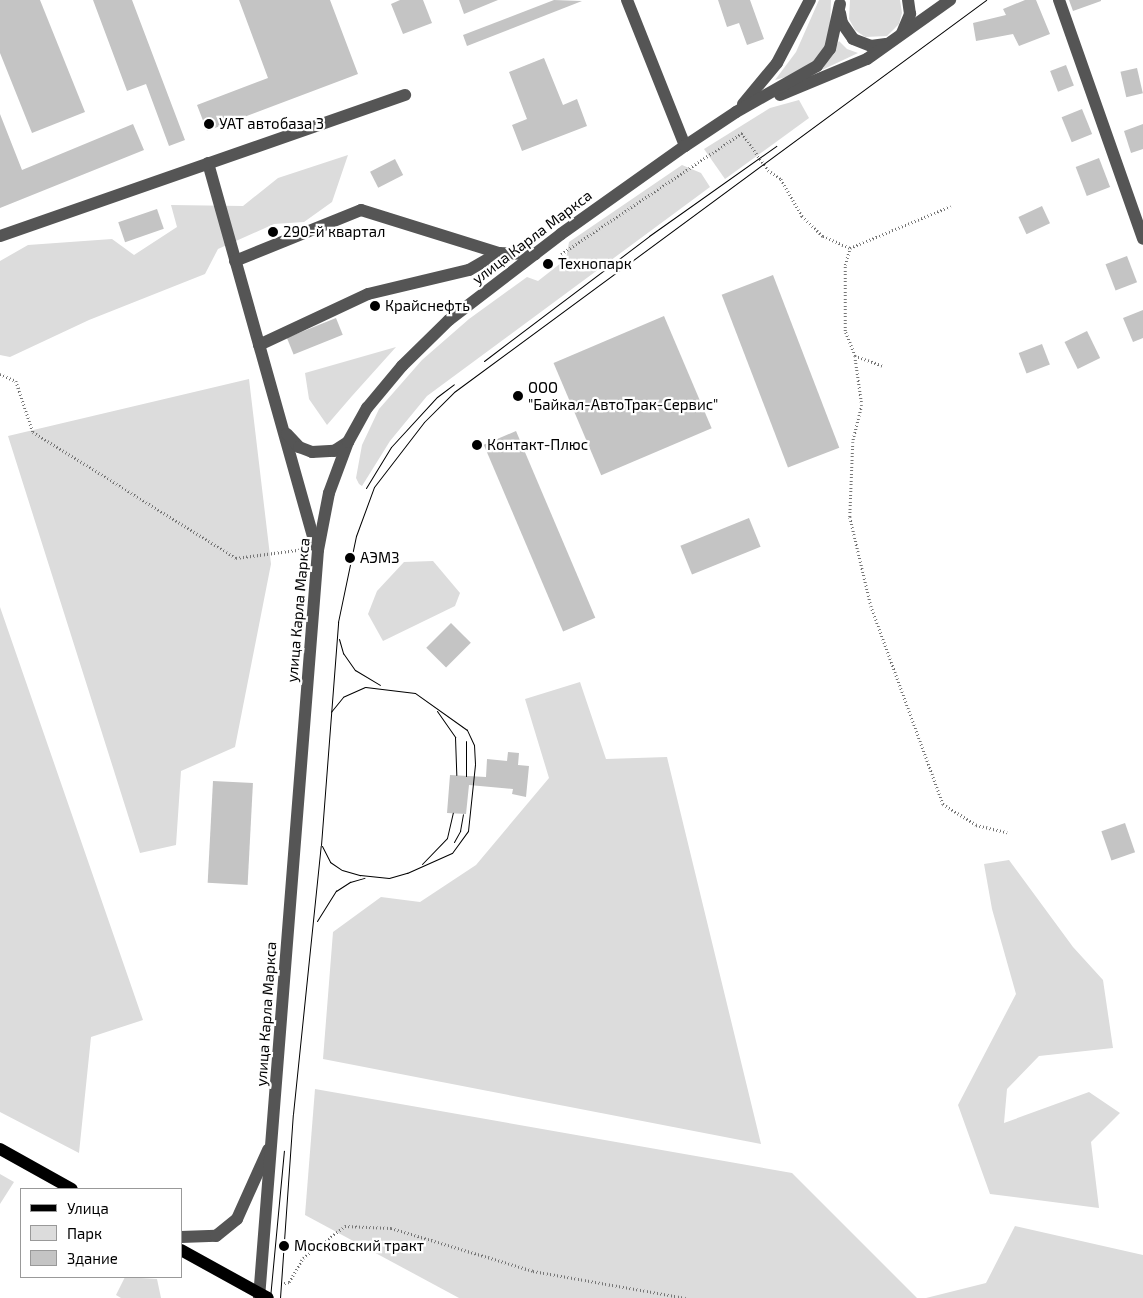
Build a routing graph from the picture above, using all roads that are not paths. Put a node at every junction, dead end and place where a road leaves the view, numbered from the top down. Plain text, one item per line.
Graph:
1 (627, 0) edge
2 (810, 0) edge
3 (908, 0) edge
4 (950, 0) edge
5 (1059, 0) edge
6 (841, 2) edge
7 (897, 38) junction
8 (405, 95) dead end
9 (736, 112) junction
10 (685, 146) junction
11 (208, 163) junction
12 (0, 236) edge
13 (1143, 239) edge
14 (499, 253) junction
15 (535, 254) junction
16 (235, 261) junction
17 (259, 345) junction
18 (282, 428) junction
19 (348, 442) junction
20 (318, 550) junction
21 (273, 1139) junction
22 (0, 1149) edge
23 (70, 1188) edge
24 (182, 1237) edge
25 (182, 1251) edge
26 (262, 1296) edge

1 - 10 street
2 - 9 street
3 - 7 street
4 - 7 street, улица Карла Маркса
5 - 13 street
6 - 7 street
6 - 9 street, улица Карла Маркса
7 - 9 street, улица Карла Маркса
8 - 11 street
9 - 10 street, улица Карла Маркса
10 - 15 street, улица Карла Маркса
11 - 12 street
11 - 16 street
14 - 15 street
14 - 16 street
14 - 17 street
15 - 19 street, улица Карла Маркса
16 - 17 street
17 - 18 street
18 - 19 street
18 - 20 street
19 - 20 street, улица Карла Маркса
20 - 21 street, улица Карла Маркса
21 - 24 street
21 - 26 street, улица Карла Маркса
22 - 23 main road
25 - 26 main road

